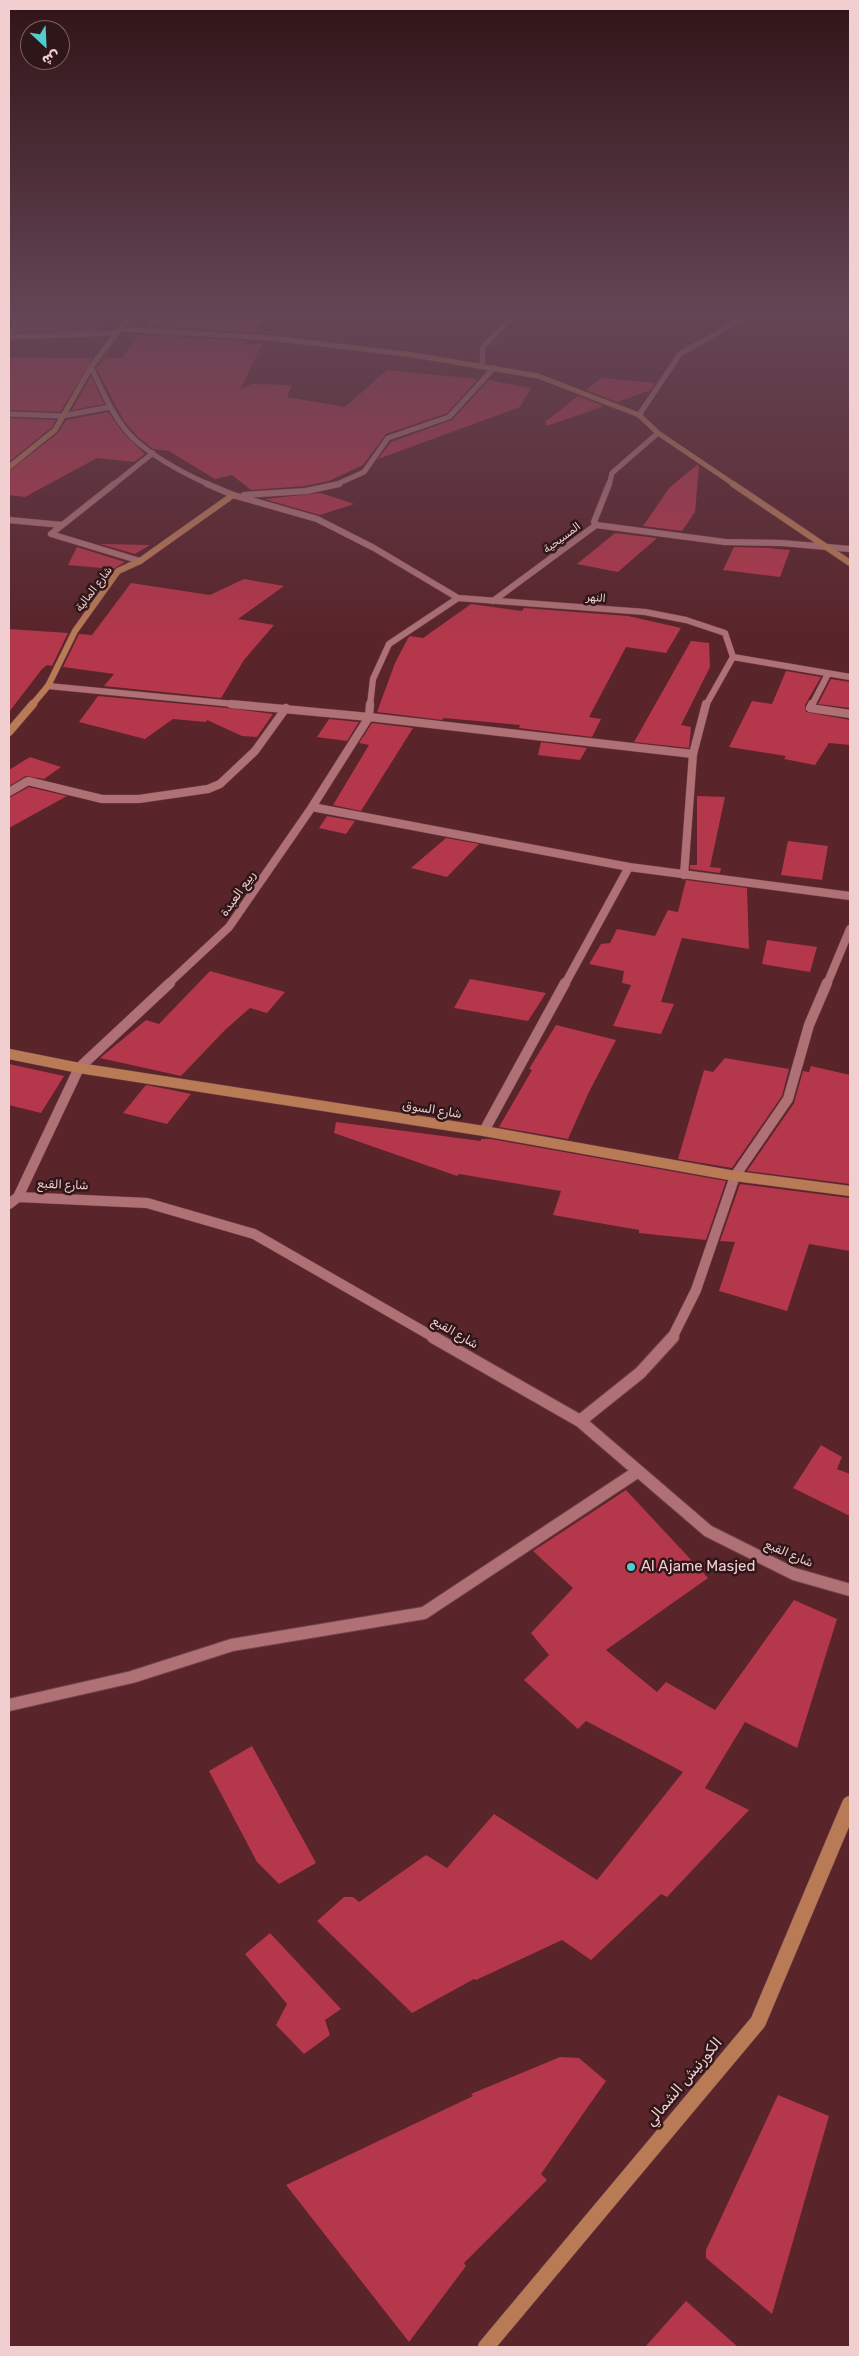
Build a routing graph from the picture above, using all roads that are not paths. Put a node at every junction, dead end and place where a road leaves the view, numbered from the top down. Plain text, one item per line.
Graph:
1 (60, 421) edge
2 (120, 421) edge
3 (438, 421) edge
4 (646, 421) edge
5 (658, 433) junction
6 (153, 453) junction
7 (9, 467) edge
8 (233, 495) junction
9 (9, 520) edge
10 (62, 524) junction
11 (596, 525) junction
12 (828, 548) junction
13 (850, 549) edge
14 (140, 561) junction
15 (850, 563) edge
16 (458, 598) junction
17 (493, 601) junction
18 (733, 657) junction
19 (828, 674) junction
20 (850, 677) edge
21 (48, 686) junction
22 (286, 708) junction
23 (850, 714) edge
24 (369, 717) junction
25 (9, 732) edge
26 (693, 754) junction
27 (9, 792) edge
28 (312, 807) junction
29 (629, 867) junction
30 (684, 875) junction
31 (850, 896) edge
32 (850, 929) edge
33 (9, 1054) edge
34 (79, 1068) junction
35 (484, 1131) junction
36 (735, 1176) junction
37 (850, 1191) edge
38 (14, 1201) edge
39 (580, 1420) junction
40 (637, 1472) junction
41 (850, 1590) edge
42 (9, 1705) edge
43 (850, 1804) edge
44 (486, 2347) edge

1 - 7 street
2 - 6 street, النهر
3 - 8 street
4 - 5 street
5 - 11 street, المسيحية
5 - 12 street
6 - 8 street, النهر
6 - 10 street
8 - 14 street, شارع المالية
8 - 16 street, النهر
9 - 10 street
10 - 14 street
11 - 12 street
11 - 17 street, المسيحية
12 - 13 street
12 - 15 street
14 - 21 street, شارع المالية
16 - 17 street, النهر
16 - 24 street, ربيع العبدة
17 - 18 street, النهر
18 - 19 street
18 - 26 street
19 - 20 street
19 - 23 street
21 - 22 street
21 - 25 street, شارع المالية
22 - 24 street
22 - 27 street
24 - 26 street
24 - 28 street, ربيع العبدة
26 - 30 street
28 - 29 street
28 - 34 street, ربيع العبدة
29 - 30 street
29 - 35 street
30 - 31 street
32 - 36 street
33 - 34 street, شارع السوق
34 - 35 street, شارع السوق
34 - 38 street, ربيع العبدة
35 - 36 street, شارع السوق
36 - 37 street, شارع السوق
36 - 39 street
38 - 39 street, شارع القبع
39 - 40 street, شارع القبع
40 - 41 street, شارع القبع
40 - 42 street
43 - 44 street, الكورنيش الشمالي

